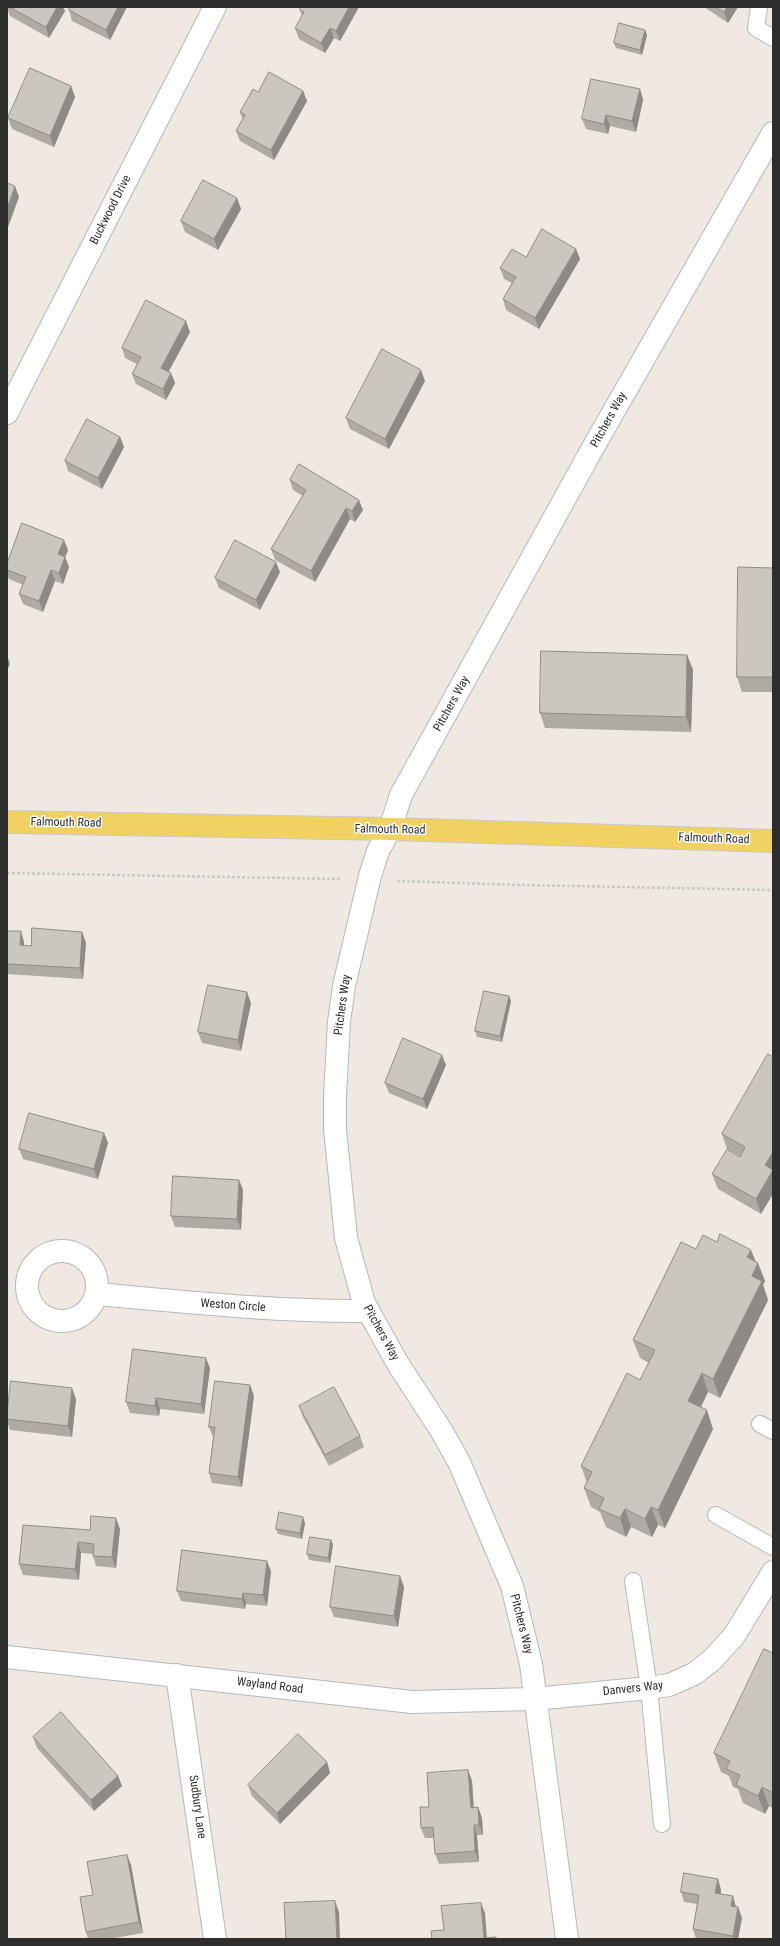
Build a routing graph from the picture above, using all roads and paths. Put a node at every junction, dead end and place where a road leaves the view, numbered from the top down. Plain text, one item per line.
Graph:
1 (215, 7) edge
2 (759, 7) edge
3 (773, 38) edge
4 (773, 133) edge
5 (7, 413) edge
6 (7, 822) edge
7 (390, 829) junction
8 (773, 841) edge
9 (7, 873) edge
10 (325, 879) dead end
11 (408, 881) dead end
12 (773, 890) edge
13 (97, 1294) dead end
14 (369, 1311) junction
15 (716, 1515) dead end
16 (773, 1547) edge
17 (773, 1572) edge
18 (633, 1581) dead end
19 (7, 1657) edge
20 (177, 1675) junction
21 (649, 1688) junction
22 (534, 1699) junction
23 (662, 1824) dead end
24 (215, 1939) edge
25 (567, 1939) edge

1 - 5 main road, Buckwood Drive
2 - 3 lane
4 - 7 main road, Pitchers Way
6 - 7 main road, Falmouth Road
7 - 8 main road, Falmouth Road
7 - 14 main road, Pitchers Way
9 - 10 path
11 - 12 path
13 - 14 main road, Weston Circle
14 - 22 main road, Pitchers Way
15 - 16 lane
17 - 21 main road, Danvers Way
18 - 21 lane
19 - 20 main road, Wayland Road
20 - 22 main road, Wayland Road
20 - 24 main road, Sudbury Lane
21 - 22 main road, Danvers Way
21 - 23 lane
22 - 25 main road, Pitchers Way

